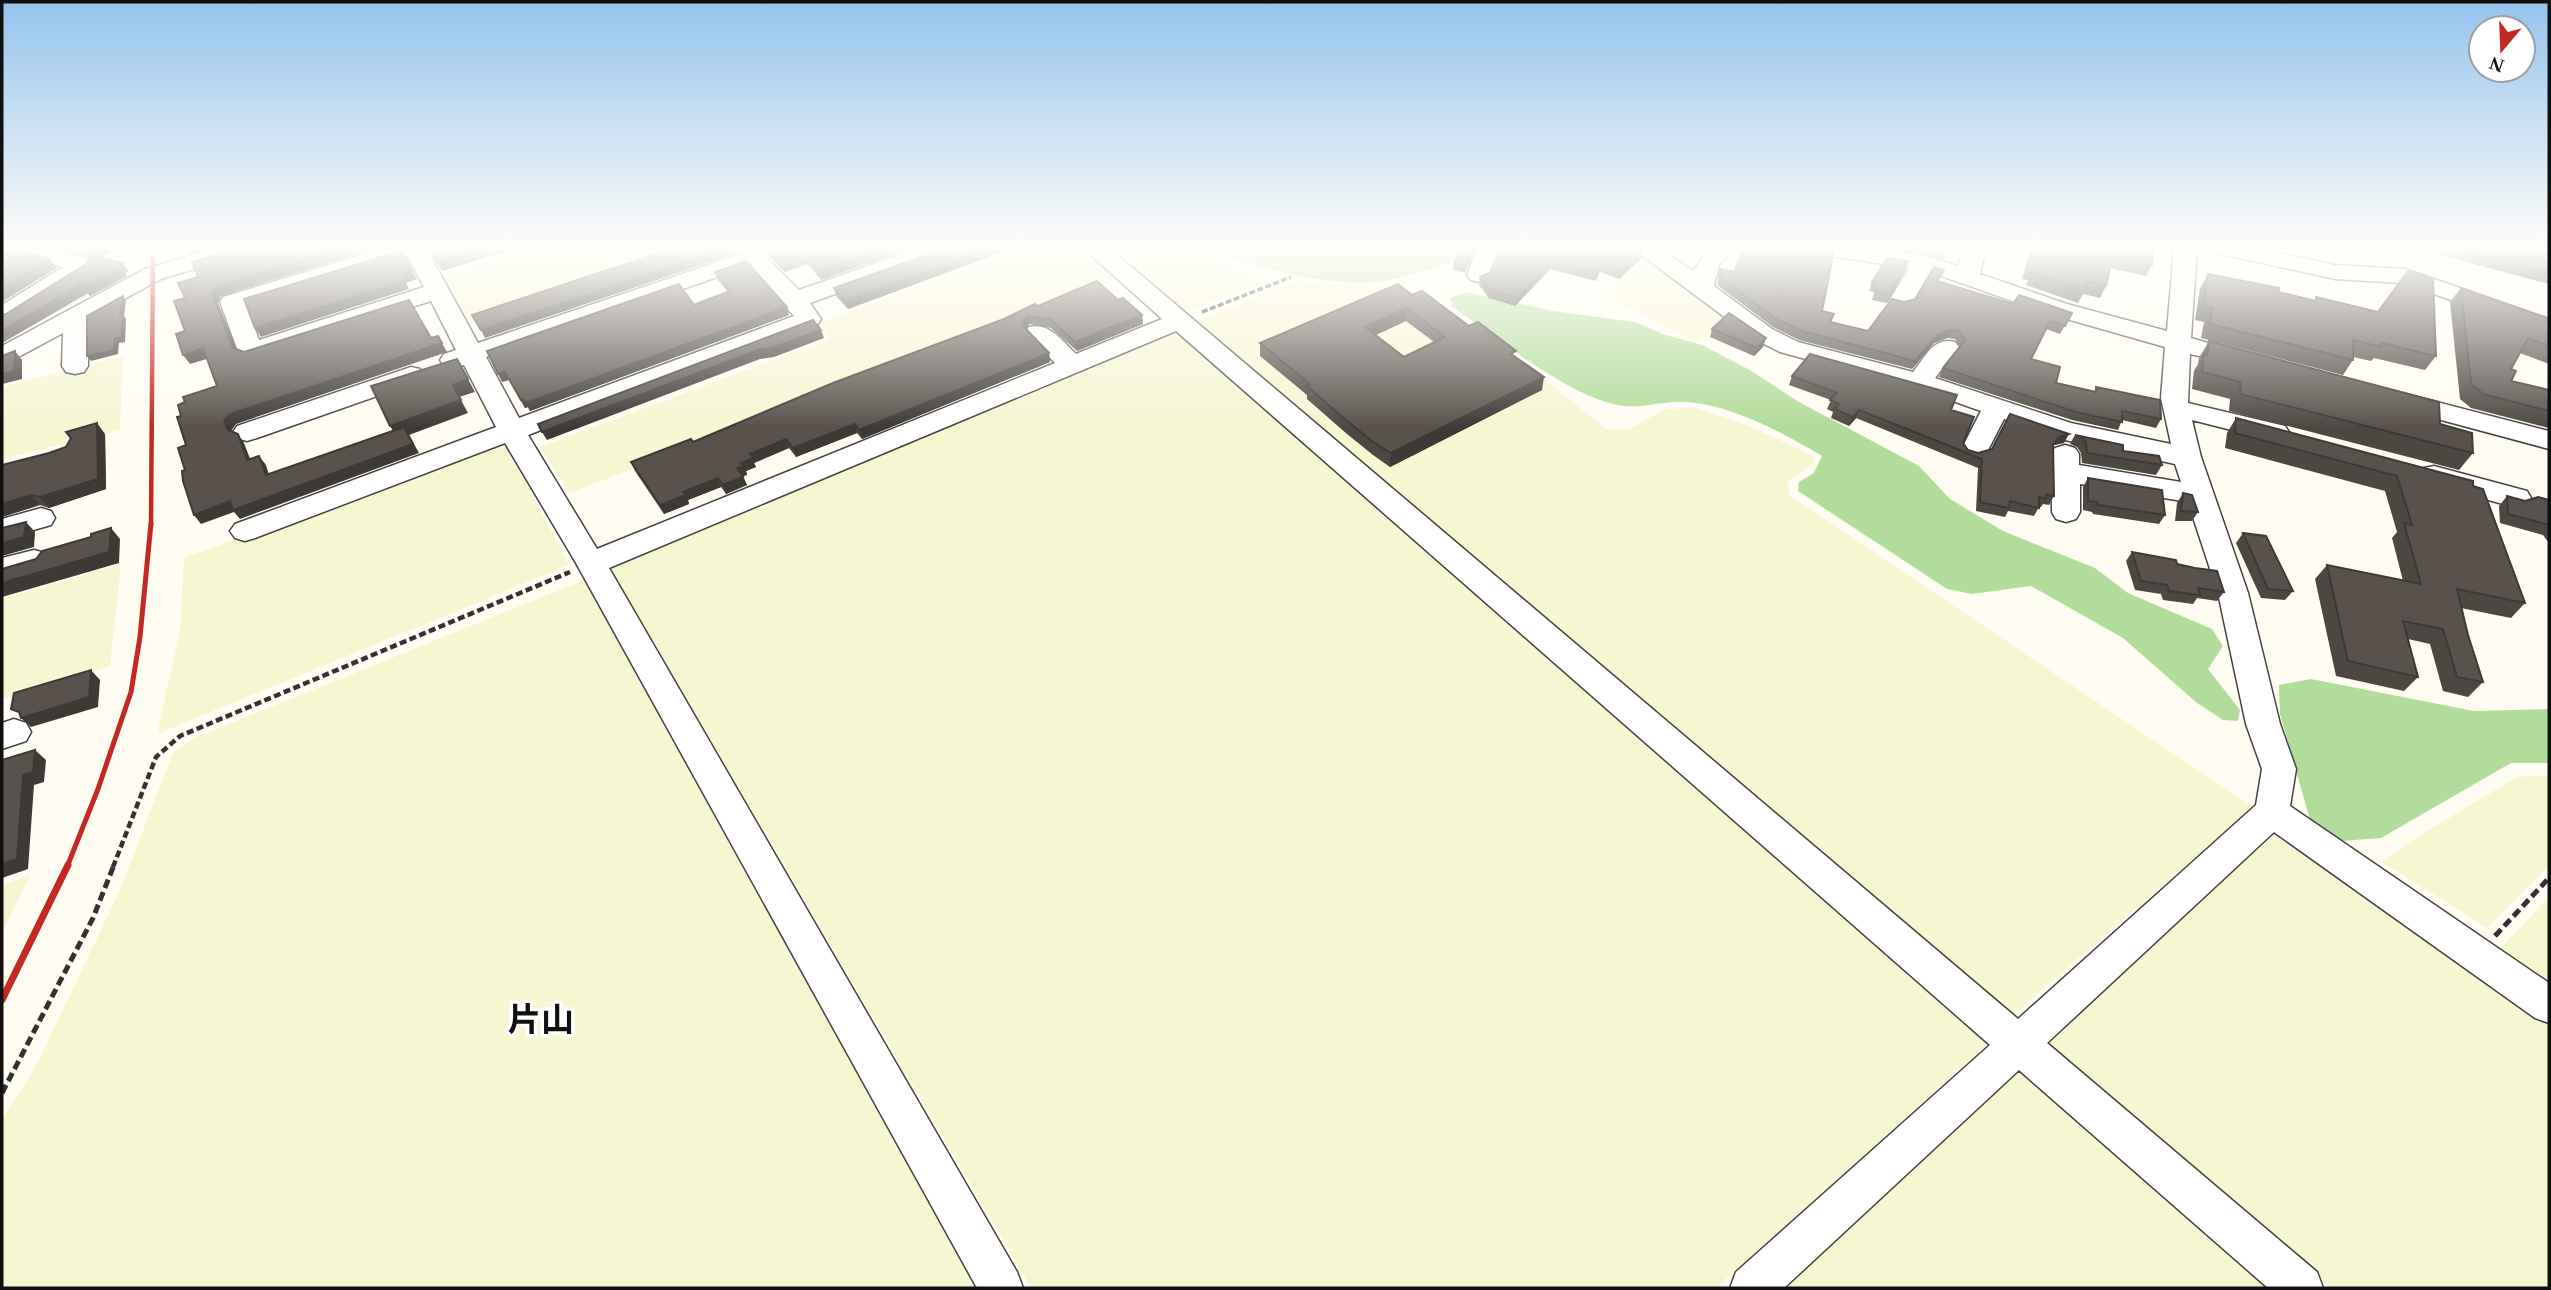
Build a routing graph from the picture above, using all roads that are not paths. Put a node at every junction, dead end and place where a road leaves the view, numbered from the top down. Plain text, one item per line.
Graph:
1 (88, 308) edge
2 (234, 308) edge
3 (383, 308) edge
4 (446, 308) edge
5 (604, 308) edge
6 (801, 308) edge
7 (1168, 308) edge
8 (1729, 308) edge
9 (2056, 308) edge
10 (2182, 308) edge
11 (2496, 308) edge
12 (76, 315) junction
13 (1182, 320) junction
14 (2549, 327) edge
15 (1038, 332) dead end
16 (2180, 343) junction
17 (1947, 347) dead end
18 (472, 354) junction
19 (2219, 354) edge
20 (2, 356) edge
21 (1073, 365) junction
22 (75, 366) dead end
23 (1919, 381) junction
24 (2378, 395) edge
25 (1996, 407) junction
26 (2176, 408) junction
27 (2065, 431) junction
28 (247, 432) dead end
29 (512, 432) junction
30 (2294, 437) edge
31 (2549, 440) edge
32 (1975, 450) edge
33 (2186, 457) junction
34 (2412, 469) edge
35 (2066, 472) junction
36 (2199, 494) junction
37 (2516, 498) edge
38 (2066, 512) dead end
39 (41, 518) dead end
40 (2, 529) edge
41 (245, 531) dead end
42 (34, 560) edge
43 (591, 563) junction
44 (2, 569) edge
45 (2272, 813) junction
46 (2549, 1005) edge
47 (2019, 1044) junction
48 (1001, 1288) edge
49 (1752, 1288) edge
50 (2301, 1288) edge

1 - 12 street
2 - 3 street
4 - 18 street
5 - 18 street
6 - 29 street
7 - 13 street
8 - 23 street
9 - 16 street
10 - 16 street
11 - 14 street
12 - 20 street
12 - 22 street
13 - 21 street
13 - 47 street
15 - 21 street
16 - 19 street
16 - 26 street
17 - 23 street
18 - 28 street
18 - 29 street
21 - 43 street
23 - 25 street
24 - 31 street
25 - 27 street
25 - 32 street
26 - 30 street
26 - 33 street
27 - 33 street
27 - 35 street
29 - 41 street
29 - 43 street
33 - 36 street
34 - 37 street
35 - 36 street
35 - 38 street
36 - 45 street
39 - 40 street
42 - 44 street
43 - 48 street
45 - 46 street
45 - 47 street
47 - 49 street
47 - 50 street

